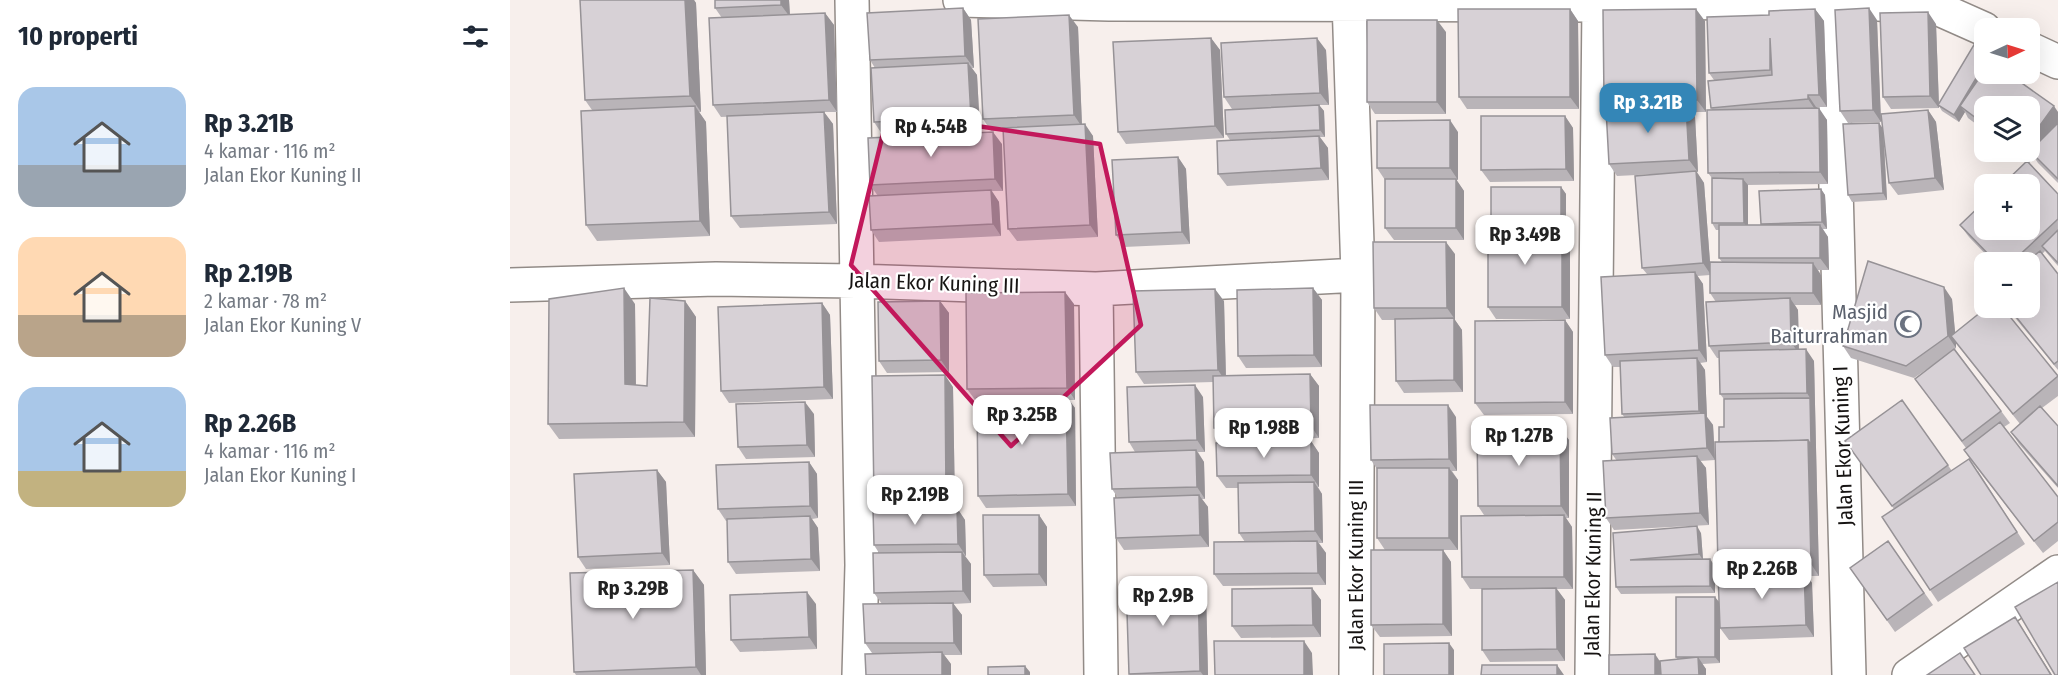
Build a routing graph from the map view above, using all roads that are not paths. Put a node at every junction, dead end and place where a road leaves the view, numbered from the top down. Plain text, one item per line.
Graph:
1 (852, 0) edge
2 (960, 0) edge
3 (1831, 0) edge
4 (1109, 2) edge
5 (1349, 2) edge
6 (1599, 5) junction
7 (1974, 25) edge
8 (2040, 54) edge
9 (2058, 62) edge
10 (1358, 275) junction
11 (856, 280) junction
12 (510, 285) edge
13 (1096, 289) junction
14 (2058, 572) edge
15 (859, 675) edge
16 (1101, 675) edge
17 (1356, 675) edge
18 (1592, 675) edge
19 (1849, 675) edge
20 (1909, 675) edge

1 - 11 street
2 - 4 street
3 - 6 street
3 - 7 street
3 - 19 street, Jalan Ekor Kuning I
4 - 5 street
5 - 6 street
5 - 10 street, Jalan Ekor Kuning III
6 - 18 street, Jalan Ekor Kuning II
8 - 9 street
10 - 13 street, Jalan Ekor Kuning III
10 - 17 street, Jalan Ekor Kuning III
11 - 12 street, Jalan Ekor Kuning III
11 - 13 street, Jalan Ekor Kuning III
11 - 15 street
13 - 16 street
14 - 20 street

